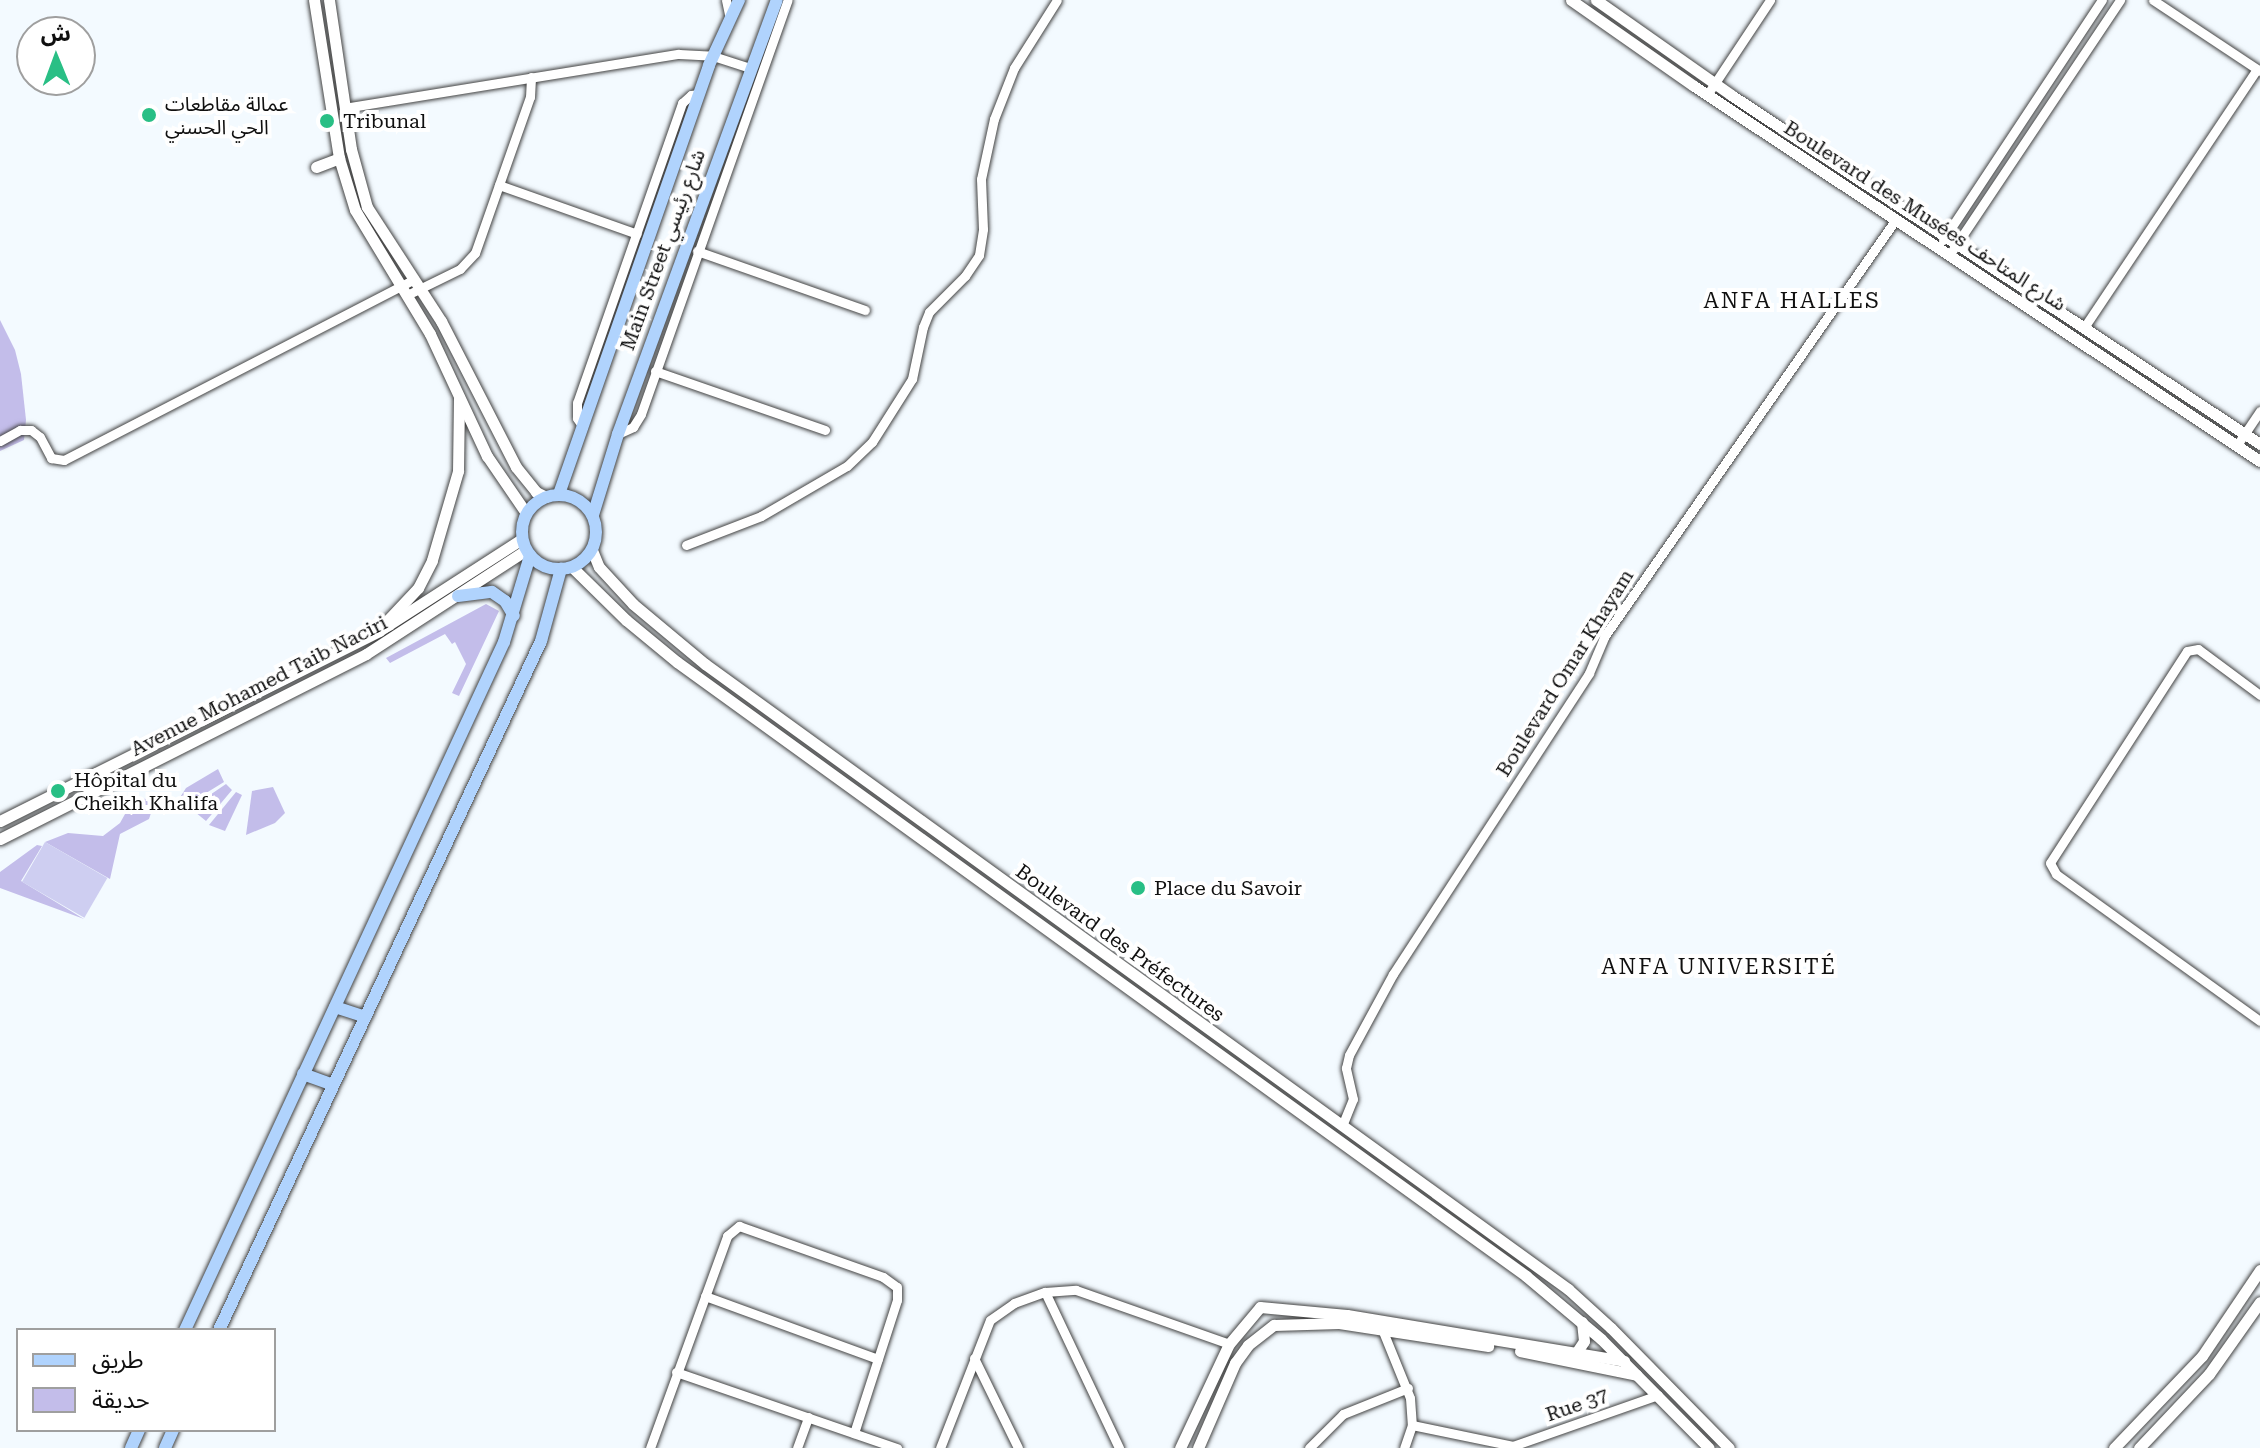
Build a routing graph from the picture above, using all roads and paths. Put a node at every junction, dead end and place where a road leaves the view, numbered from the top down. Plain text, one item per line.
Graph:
1 (314, 0) edge
2 (329, 0) edge
3 (726, 0) edge
4 (739, 0) edge
5 (777, 0) edge
6 (788, 0) edge
7 (1057, 0) edge
8 (1571, 0) edge
9 (1770, 0) edge
10 (2102, 0) edge
11 (2120, 0) edge
12 (2153, 0) edge
13 (1604, 2) edge
14 (730, 19) junction
15 (713, 56) junction
16 (750, 68) junction
17 (2258, 70) edge
18 (531, 77) junction
19 (1715, 83) junction
20 (699, 94) junction
21 (1707, 95) junction
22 (344, 108) junction
23 (339, 158) junction
24 (316, 167) dead end
25 (499, 185) junction
26 (1896, 219) junction
27 (637, 234) junction
28 (1946, 235) junction
29 (1958, 242) junction
30 (1939, 246) junction
31 (697, 251) junction
32 (1950, 254) junction
33 (417, 284) junction
34 (404, 291) junction
35 (865, 310) dead end
36 (2085, 326) junction
37 (655, 371) junction
38 (459, 397) junction
39 (2260, 411) edge
40 (583, 427) junction
41 (825, 430) dead end
42 (618, 434) junction
43 (2245, 434) junction
44 (0, 441) edge
45 (2260, 444) edge
46 (2237, 445) junction
47 (2260, 461) edge
48 (553, 496) junction
49 (526, 513) junction
50 (593, 515) junction
51 (686, 545) dead end
52 (526, 548) junction
53 (592, 550) junction
54 (567, 568) junction
55 (458, 596) junction
56 (514, 616) junction
57 (379, 631) junction
58 (2260, 695) edge
59 (0, 821) edge
60 (0, 839) edge
61 (1105, 954) junction
62 (1097, 965) junction
63 (335, 1007) junction
64 (365, 1017) junction
65 (2260, 1021) edge
66 (303, 1074) junction
67 (333, 1085) junction
68 (1338, 1123) junction
69 (1327, 1131) junction
70 (2260, 1270) edge
71 (1045, 1292) junction
72 (705, 1296) junction
73 (2260, 1302) edge
74 (1271, 1310) junction
75 (1251, 1320) junction
76 (1581, 1322) junction
77 (186, 1328) edge
78 (220, 1328) edge
79 (1270, 1328) junction
80 (1382, 1329) junction
81 (1229, 1344) junction
82 (1576, 1353) junction
83 (1638, 1356) junction
84 (974, 1358) junction
85 (878, 1359) junction
86 (1623, 1361) junction
87 (1653, 1370) junction
88 (676, 1372) junction
89 (1638, 1375) junction
90 (1408, 1388) junction
91 (1658, 1395) junction
92 (808, 1417) junction
93 (1412, 1425) junction
94 (854, 1433) junction
95 (1510, 1447) edge
96 (650, 1448) edge
97 (797, 1448) edge
98 (897, 1448) edge
99 (940, 1448) edge
100 (1018, 1448) edge
101 (1119, 1448) edge
102 (1180, 1448) edge
103 (1198, 1448) edge
104 (1309, 1448) edge
105 (1404, 1448) edge
106 (1709, 1448) edge
107 (1729, 1448) edge
108 (2114, 1448) edge
109 (2139, 1448) edge

1 - 23 street
2 - 22 street
3 - 14 street
4 - 14 main road, Main Street شارع رئيسي
5 - 16 main road, Main Street شارع رئيسي
6 - 31 street
7 - 51 street
8 - 21 street, Boulevard des Musées شارع المتاحف
9 - 19 street
10 - 28 street
11 - 29 street
12 - 17 street
13 - 19 street, Boulevard des Musées شارع المتاحف
14 - 15 main road, Main Street شارع رئيسي
15 - 16 street
15 - 18 street
15 - 20 main road, Main Street شارع رئيسي
16 - 42 main road, Main Street شارع رئيسي
17 - 36 street
18 - 22 street
18 - 25 street
19 - 21 street
19 - 28 street, Boulevard des Musées شارع المتاحف
20 - 27 street
20 - 40 main road, Main Street شارع رئيسي
21 - 26 street, Boulevard des Musées شارع المتاحف
22 - 33 street
23 - 24 street
23 - 34 street
25 - 27 street
25 - 33 street
26 - 30 street, Boulevard des Musées شارع المتاحف
26 - 68 street, Boulevard Omar Khayam
27 - 40 street
28 - 29 street, Boulevard des Musées شارع المتاحف
28 - 30 street
29 - 32 street
29 - 36 street, Boulevard des Musées شارع المتاحف
30 - 32 street, Boulevard des Musées شارع المتاحف
31 - 35 street
31 - 37 street
32 - 46 street, Boulevard des Musées شارع المتاحف
33 - 34 street
33 - 48 street
34 - 38 street
34 - 44 street
36 - 43 street, Boulevard des Musées شارع المتاحف
37 - 41 street
37 - 42 street
38 - 49 street
38 - 57 street
39 - 43 street
40 - 48 main road, Main Street شارع رئيسي
42 - 50 main road, Main Street شارع رئيسي
43 - 45 street, Boulevard des Musées شارع المتاحف
43 - 46 street
46 - 47 street, Boulevard des Musées شارع المتاحف
48 - 49 main road
48 - 50 main road
49 - 52 main road
50 - 53 main road
52 - 54 main road
52 - 55 street, Avenue Mohamed Taib Naciri
52 - 56 main road
52 - 57 street, Avenue Mohamed Taib Naciri
53 - 54 main road
53 - 61 street, Boulevard des Préfectures
54 - 62 street, Boulevard des Préfectures
54 - 64 main road
55 - 56 main road
55 - 60 street, Avenue Mohamed Taib Naciri
56 - 63 main road
57 - 59 street, Avenue Mohamed Taib Naciri
58 - 65 street
61 - 62 street
61 - 68 street, Boulevard des Préfectures
62 - 69 street, Boulevard des Préfectures
63 - 64 main road
63 - 66 main road
64 - 67 main road
66 - 67 main road
66 - 77 main road
67 - 78 main road
68 - 69 street
68 - 83 street, Boulevard des Préfectures
69 - 76 street, Boulevard des Préfectures
70 - 108 street
71 - 81 street
71 - 84 street
71 - 101 street
72 - 85 street
72 - 85 street
72 - 88 street
73 - 109 street
74 - 75 street
74 - 79 street
74 - 82 street
75 - 79 street
75 - 81 street
76 - 82 street
76 - 86 street, Boulevard des Préfectures
79 - 80 street
79 - 103 street
80 - 89 street
80 - 90 street
81 - 102 street
82 - 86 street
83 - 86 street
83 - 87 street, Boulevard des Préfectures
84 - 99 street
84 - 100 street
85 - 94 street
86 - 89 street, Boulevard des Préfectures
87 - 89 street
87 - 107 street, Boulevard des Préfectures
88 - 92 street
88 - 96 street
89 - 91 street, Boulevard des Préfectures
90 - 93 street
90 - 104 street
91 - 95 street, Rue 37
91 - 106 street, Boulevard des Préfectures
92 - 94 street
92 - 97 street
93 - 95 street
93 - 105 street
94 - 98 street

